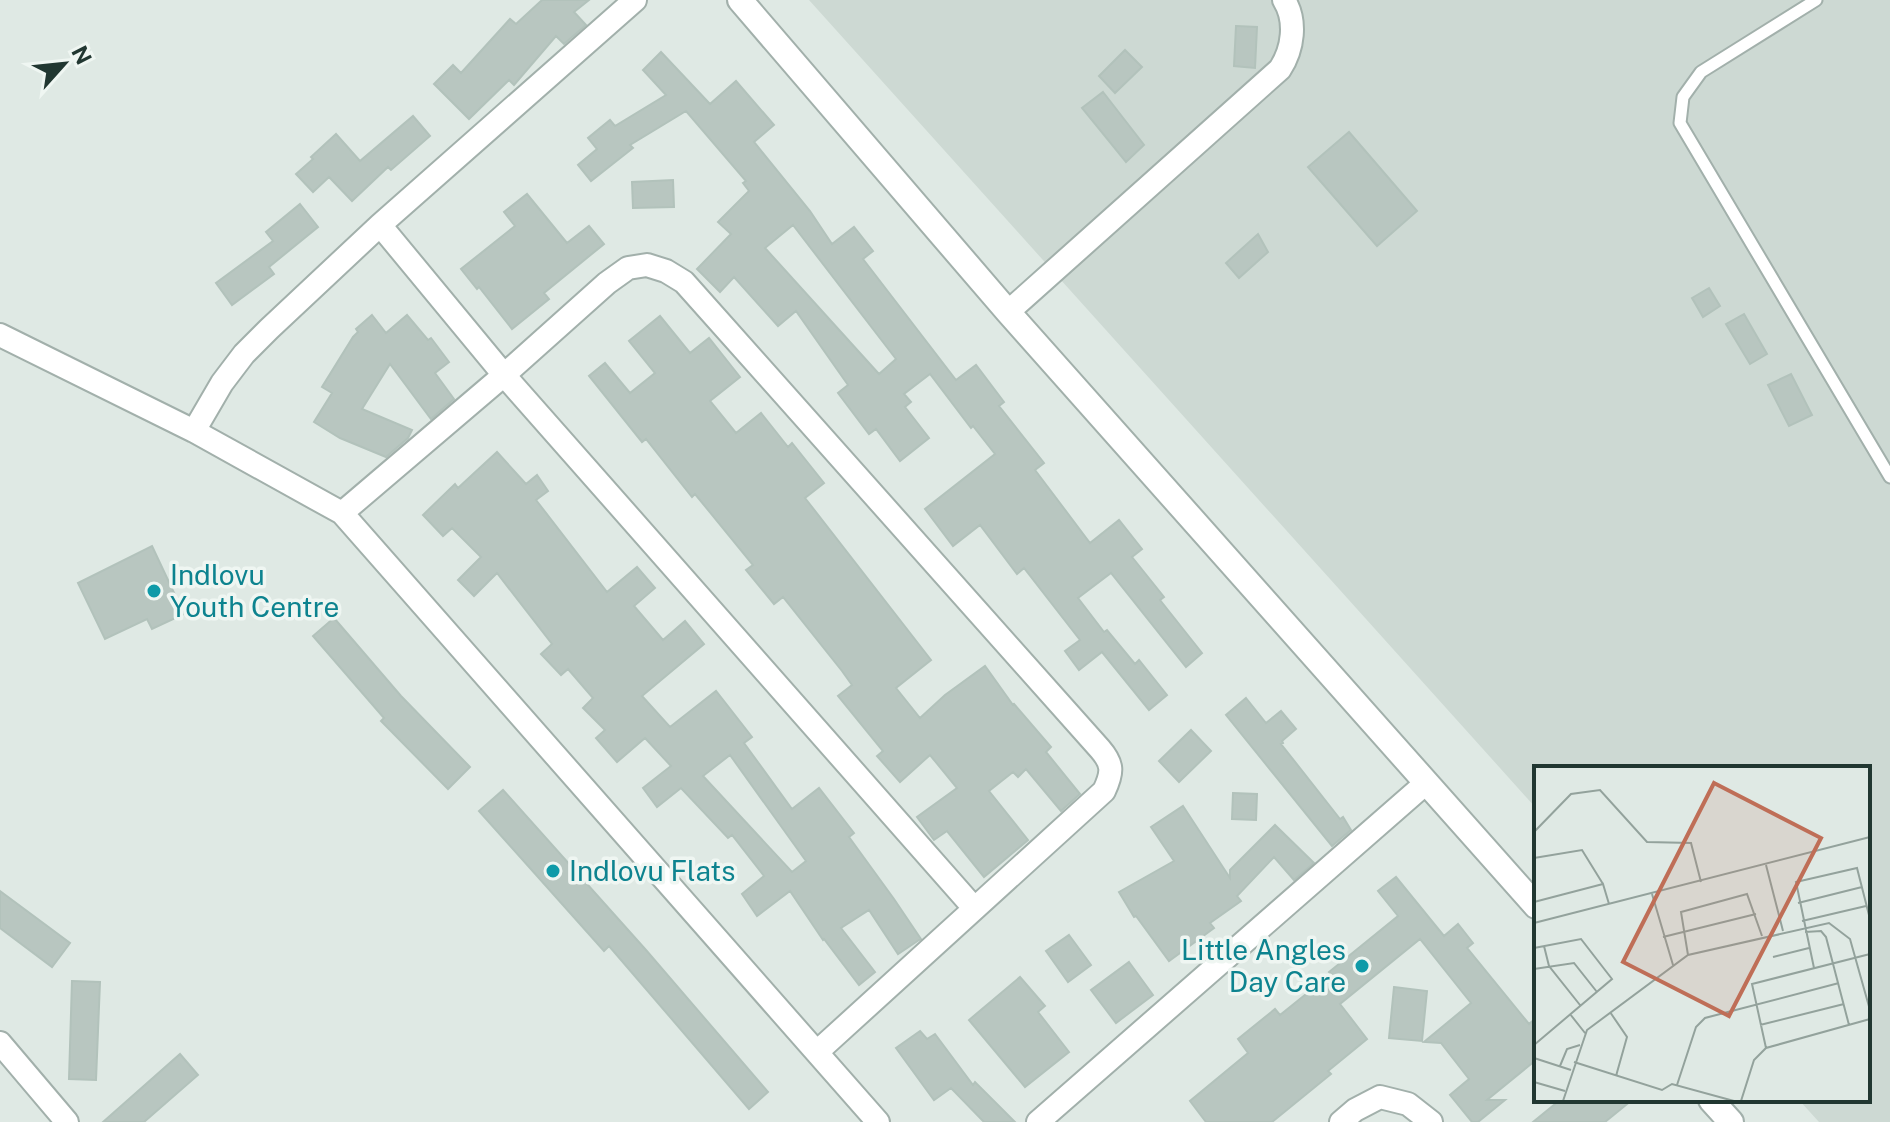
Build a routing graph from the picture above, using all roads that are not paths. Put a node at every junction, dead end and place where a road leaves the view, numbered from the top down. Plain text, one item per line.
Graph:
1 (635, 0) edge
2 (740, 0) edge
3 (1284, 0) edge
4 (1816, 0) edge
5 (380, 225) junction
6 (1008, 312) junction
7 (0, 335) edge
8 (504, 375) junction
9 (194, 431) junction
10 (1890, 477) edge
11 (342, 513) junction
12 (1426, 783) junction
13 (1534, 904) edge
14 (974, 908) junction
15 (0, 1043) edge
16 (817, 1052) junction
17 (1713, 1102) edge
18 (67, 1122) edge
19 (878, 1122) edge
20 (1038, 1122) edge
21 (1341, 1122) edge
22 (1431, 1122) edge
23 (1731, 1122) edge

1 - 5 street
2 - 6 street
3 - 6 street
4 - 10 lane
5 - 8 street
5 - 9 street
6 - 12 street
7 - 9 street
8 - 11 street
8 - 14 street
8 - 14 street
9 - 11 street
11 - 16 street
12 - 13 street
12 - 20 street
14 - 16 street
15 - 18 street
16 - 19 street
17 - 23 street
21 - 22 street

